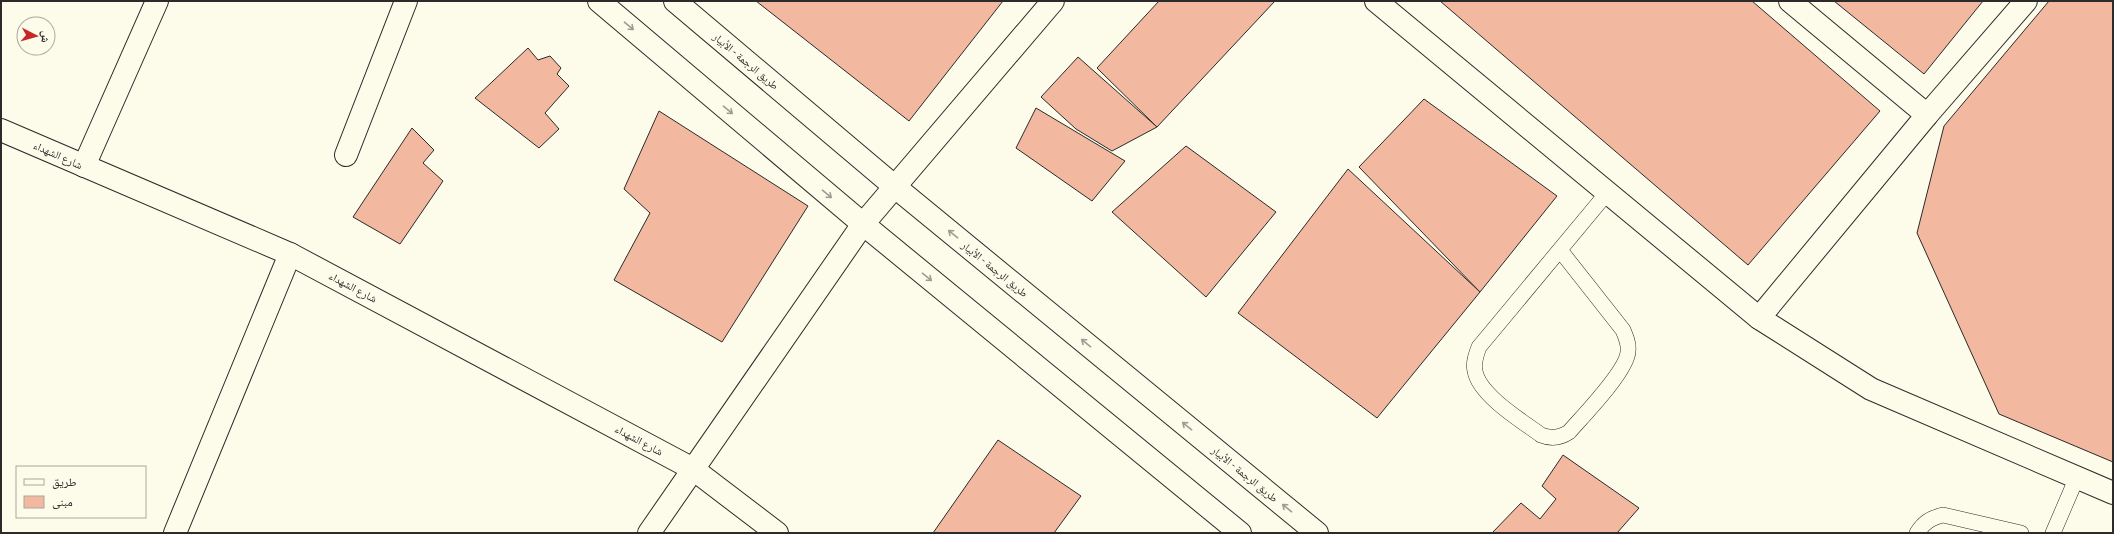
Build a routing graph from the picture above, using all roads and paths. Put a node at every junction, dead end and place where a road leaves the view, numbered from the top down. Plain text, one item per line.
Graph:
1 (157, 1) edge
2 (406, 1) edge
3 (599, 1) edge
4 (675, 1) edge
5 (1053, 1) edge
6 (1376, 1) edge
7 (1790, 1) edge
8 (2026, 1) edge
9 (1927, 115) junction
10 (1, 130) edge
11 (346, 155) dead end
12 (84, 166) junction
13 (894, 186) junction
14 (1607, 193) junction
15 (863, 224) junction
16 (1560, 250) junction
17 (290, 254) junction
18 (1759, 318) junction
19 (693, 469) junction
20 (2078, 478) junction
21 (2113, 493) edge
22 (175, 533) edge
23 (649, 533) edge
24 (777, 533) edge
25 (1240, 533) edge
26 (1318, 533) edge
27 (1917, 533) edge
28 (2021, 533) edge
29 (2053, 533) edge

1 - 12 main road
2 - 11 main road
3 -> 15 main road
4 - 13 main road, طريق الرجمة - الأبيار
5 - 13 main road
6 - 14 main road
7 - 9 main road
8 - 9 main road
9 - 18 main road
10 - 12 main road, شارع الشهداء
12 - 17 main road, شارع الشهداء
13 - 15 main road
26 -> 13 main road, طريق الرجمة - الأبيار
14 - 16 lane
14 - 18 main road
15 - 19 main road
15 -> 25 main road
16 - 16 lane
17 - 19 main road, شارع الشهداء
17 - 22 main road
18 - 20 main road
19 - 23 main road
19 - 24 main road, شارع الشهداء
20 - 21 main road
20 - 29 lane
27 - 28 lane

